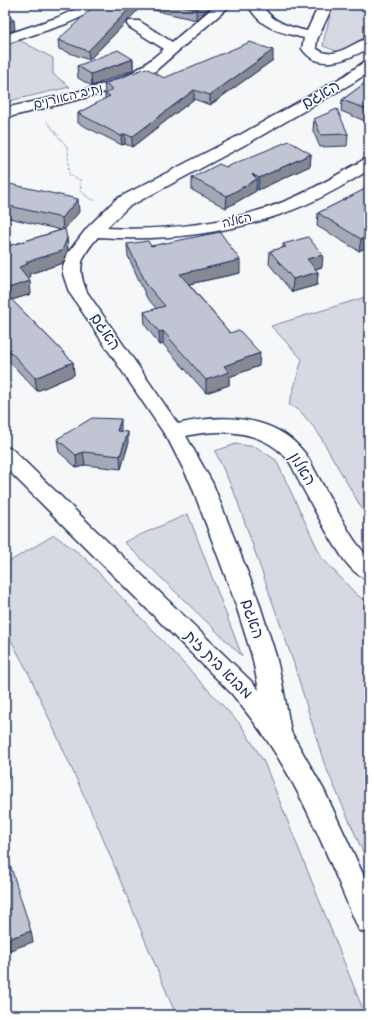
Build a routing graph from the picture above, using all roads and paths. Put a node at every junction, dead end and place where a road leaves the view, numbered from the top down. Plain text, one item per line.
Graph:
1 (96, 5) edge
2 (224, 5) edge
3 (255, 5) edge
4 (326, 5) edge
5 (134, 24) dead end
6 (312, 36) junction
7 (5, 40) edge
8 (369, 42) edge
9 (173, 48) junction
10 (369, 65) edge
11 (42, 104) junction
12 (5, 113) edge
13 (369, 163) edge
14 (122, 204) junction
15 (93, 232) junction
16 (173, 432) junction
17 (5, 454) edge
18 (369, 572) edge
19 (278, 733) junction
20 (369, 920) edge

1 - 7 street
2 - 9 street, נתיב האורנים
3 - 6 street
4 - 6 street
5 - 9 street
6 - 8 street
9 - 11 street, נתיב האורנים
10 - 14 street, האגם
11 - 12 street, נתיב האורנים
11 - 14 path
13 - 15 street, האלה
14 - 15 street, האגם
15 - 16 street, האגם
16 - 18 street, האלון
16 - 19 street, האגם
17 - 19 street, מבוא בית זית
19 - 20 street, מבוא בית זית

